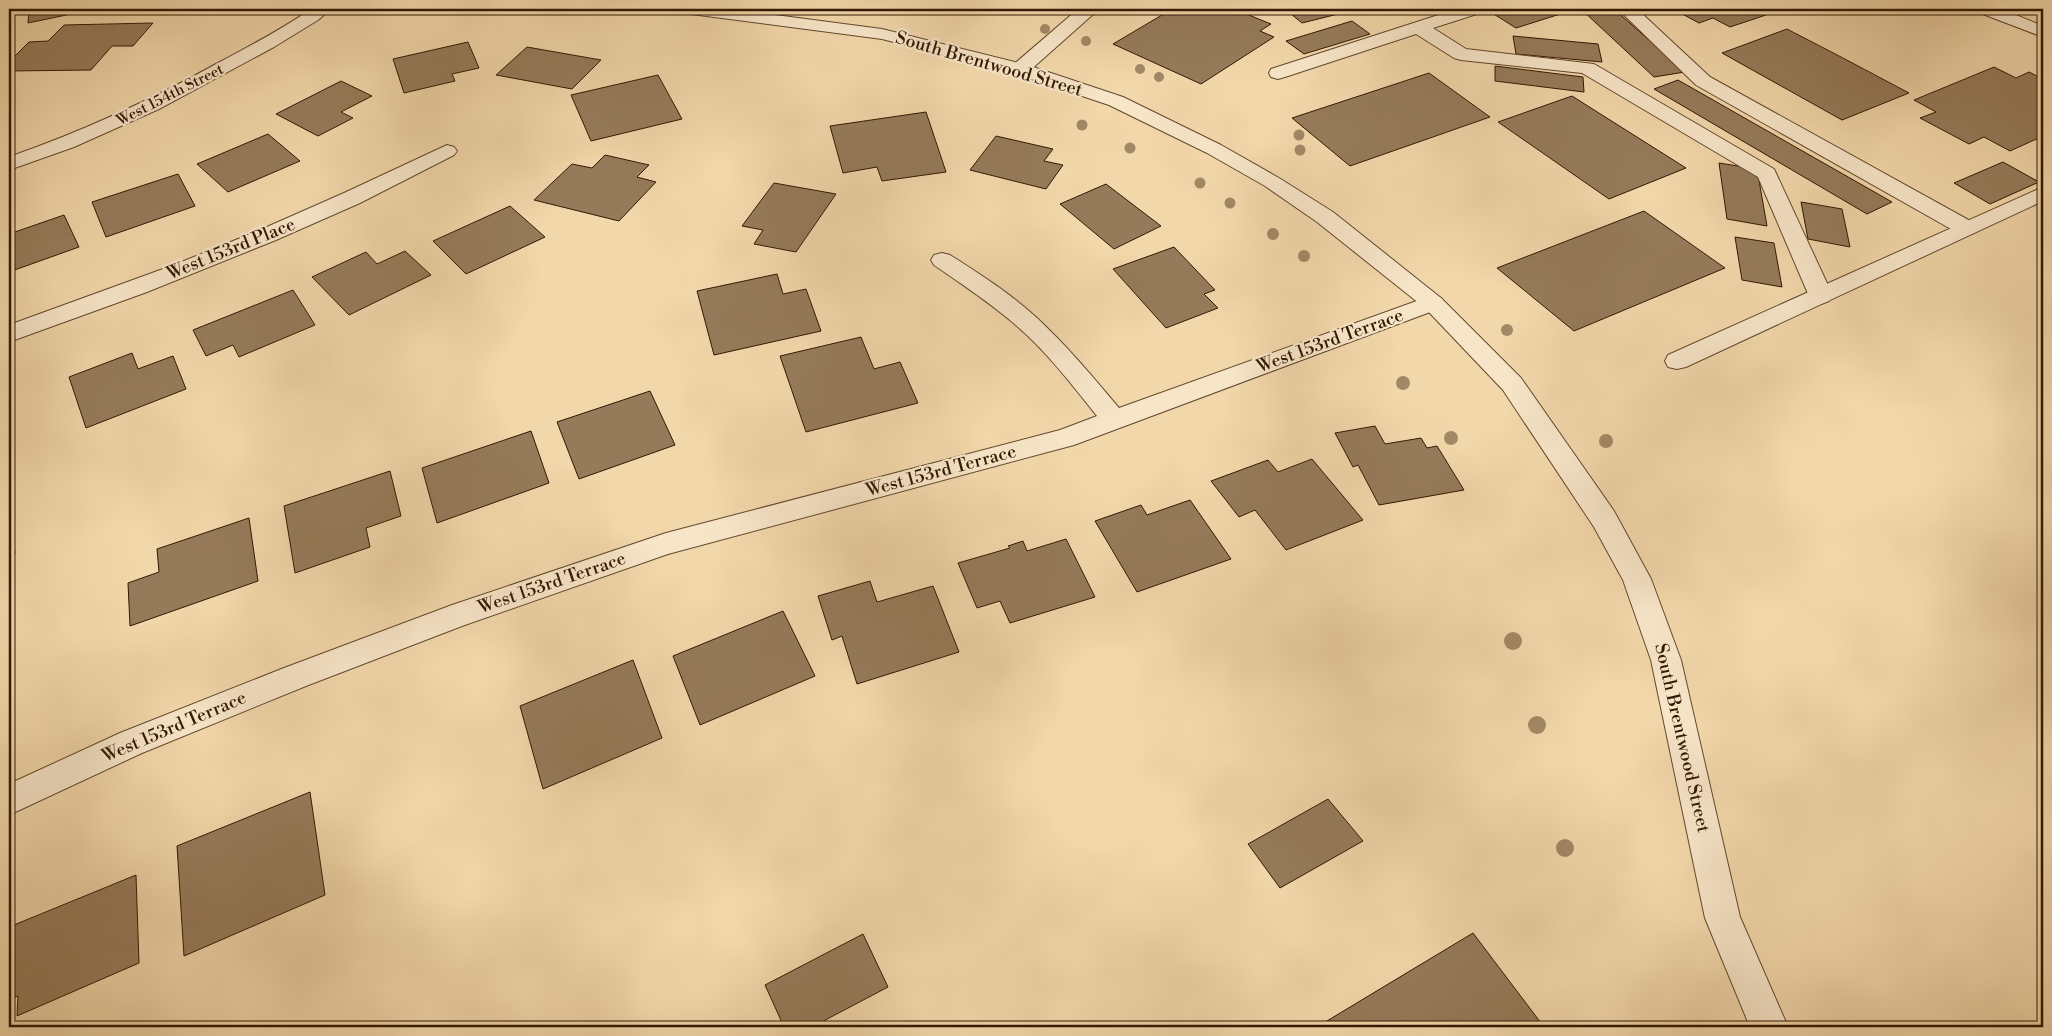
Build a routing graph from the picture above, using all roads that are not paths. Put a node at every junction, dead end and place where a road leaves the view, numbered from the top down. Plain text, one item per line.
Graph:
1 (322, 9) edge
2 (691, 9) edge
3 (1090, 9) edge
4 (1474, 9) edge
5 (1627, 9) edge
6 (1986, 9) edge
7 (741, 12) edge
8 (1418, 28) junction
9 (2043, 32) edge
10 (1020, 68) junction
11 (1278, 73) dead end
12 (447, 151) dead end
13 (9, 164) edge
14 (2043, 193) edge
15 (1966, 228) junction
16 (942, 260) dead end
17 (1821, 296) junction
18 (1433, 303) junction
19 (9, 334) edge
20 (1677, 360) dead end
21 (1114, 420) junction
22 (9, 800) edge
23 (1769, 1027) edge

1 - 13 street, West 154th Street
2 - 7 street, South Brentwood Street
3 - 10 street
4 - 8 street
5 - 15 street
6 - 9 street
7 - 10 street, South Brentwood Street
8 - 11 street
8 - 17 street
10 - 18 street, South Brentwood Street
12 - 19 street, West 153rd Place
14 - 15 street
15 - 17 street
16 - 21 street
17 - 20 street
18 - 21 street, West 153rd Terrace
18 - 23 street, South Brentwood Street
21 - 22 street, West 153rd Terrace

